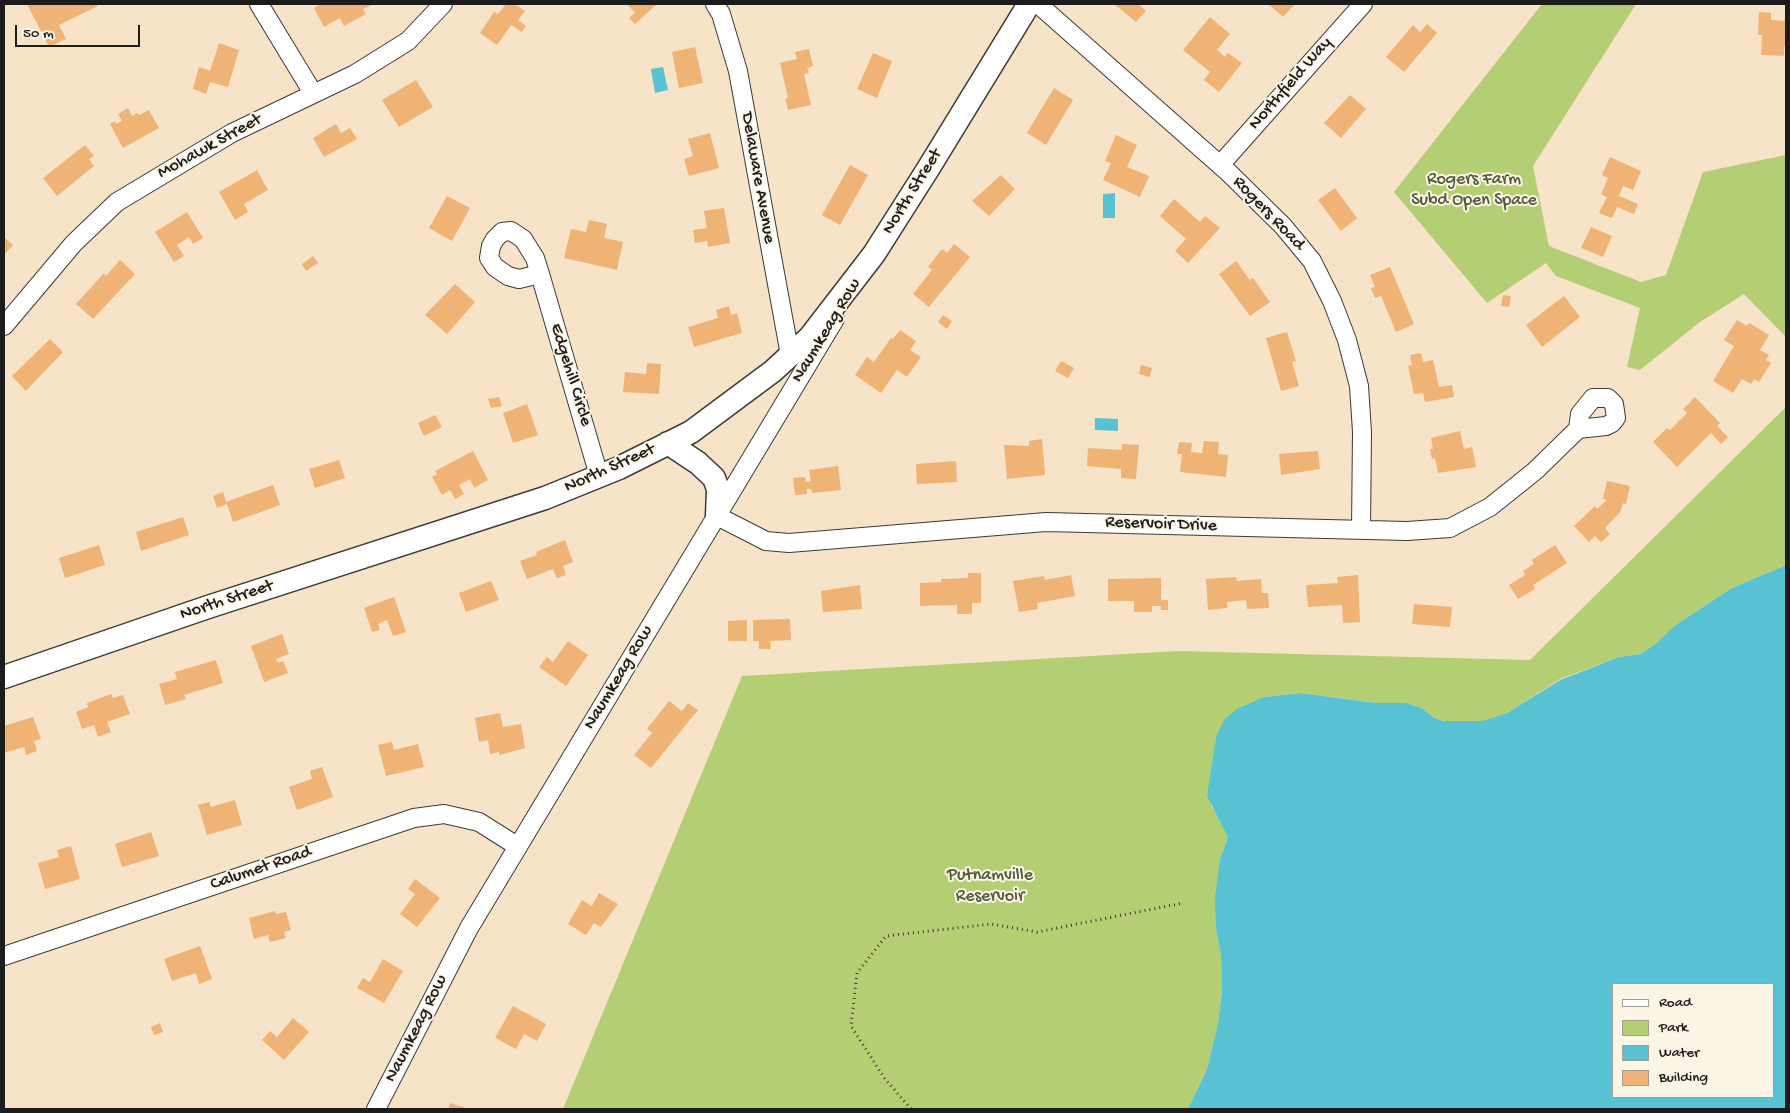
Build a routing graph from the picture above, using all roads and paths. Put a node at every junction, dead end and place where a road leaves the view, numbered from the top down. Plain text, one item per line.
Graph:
1 (260, 4) edge
2 (444, 4) edge
3 (715, 4) edge
4 (1029, 4) edge
5 (1038, 4) edge
6 (1363, 4) edge
7 (312, 93) junction
8 (1220, 165) junction
9 (874, 254) junction
10 (540, 274) dead end
11 (4, 326) edge
12 (790, 355) junction
13 (1578, 429) dead end
14 (668, 443) junction
15 (599, 476) junction
16 (717, 516) junction
17 (1361, 530) junction
18 (4, 677) edge
19 (517, 846) junction
20 (1183, 903) dead end
21 (4, 956) edge
22 (376, 1109) edge
23 (911, 1109) edge

1 - 7 street
2 - 7 street, Mohawk Street
3 - 12 street, Delaware Avenue
4 - 9 street, North Street
5 - 8 street, Rogers Road
6 - 8 street, Northfield Way
7 - 11 street, Mohawk Street
8 - 17 street, Rogers Road
9 - 12 street, North Street
9 - 16 street, Naumkeag Row
10 - 15 street, Edgehill Circle
12 - 14 street, North Street
13 - 17 street, Reservoir Drive
14 - 15 street, North Street
14 - 16 street
15 - 18 street, North Street
16 - 17 street, Reservoir Drive
16 - 19 street, Naumkeag Row
19 - 21 street, Calumet Road
19 - 22 street, Naumkeag Row
20 - 23 path

